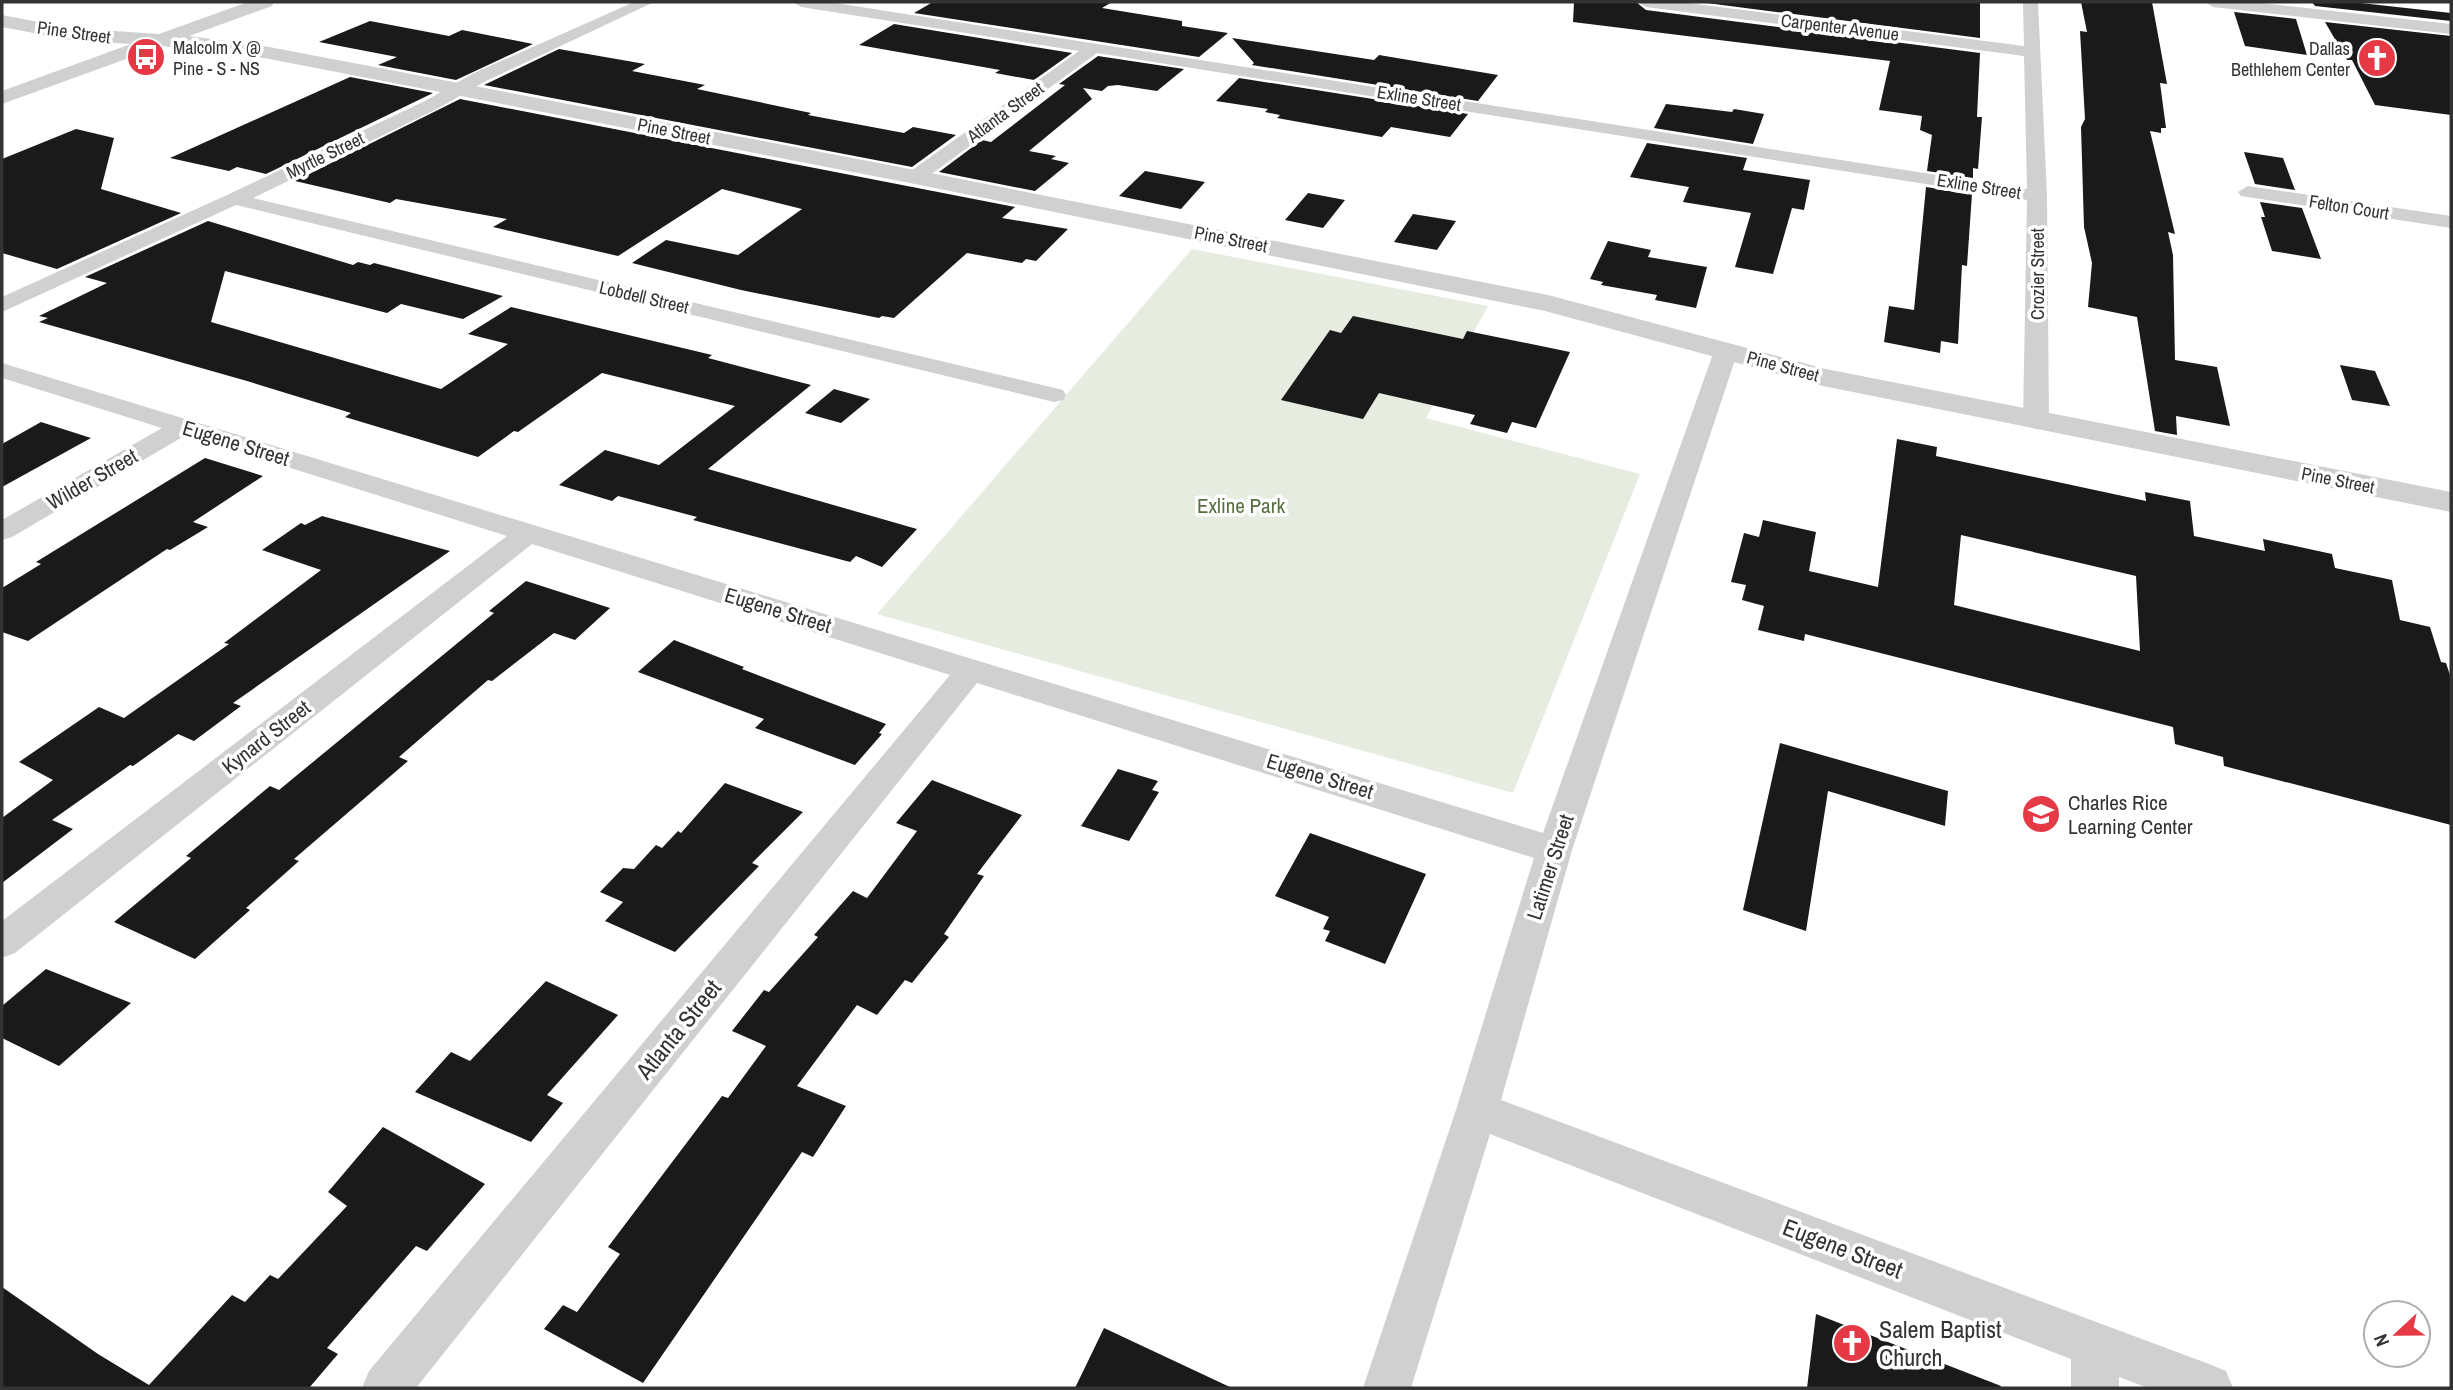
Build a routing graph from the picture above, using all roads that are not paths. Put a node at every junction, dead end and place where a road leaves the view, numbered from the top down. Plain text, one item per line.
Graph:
1 (265, 2) edge
2 (646, 2) edge
3 (801, 2) edge
4 (1646, 2) edge
5 (2031, 2) edge
6 (2213, 2) edge
7 (863, 6) edge
8 (2, 21) edge
9 (2451, 29) edge
10 (158, 41) junction
11 (1095, 47) junction
12 (2034, 52) junction
13 (457, 91) junction
14 (2, 98) edge
15 (915, 177) junction
16 (2248, 192) dead end
17 (2037, 195) junction
18 (234, 199) junction
19 (2451, 222) edge
20 (2, 305) edge
21 (1726, 351) junction
22 (2, 370) edge
23 (1054, 395) dead end
24 (2036, 421) junction
25 (182, 427) junction
26 (2451, 502) edge
27 (2, 531) edge
28 (530, 532) junction
29 (971, 670) junction
30 (1554, 850) junction
31 (2, 942) edge
32 (1477, 1110) junction
33 (2095, 1366) edge
34 (386, 1388) edge
35 (1387, 1388) edge
36 (2209, 1388) edge

1 - 10 street
2 - 13 street, Myrtle Street
3 - 7 street, Exline Street
4 - 12 street, Carpenter Avenue
5 - 12 street, Crozier Street
6 - 9 street
7 - 11 street, Exline Street
8 - 10 street, Pine Street
10 - 13 street, Pine Street
10 - 14 street
11 - 15 street, Atlanta Street
11 - 17 street, Exline Street
12 - 17 street, Crozier Street
13 - 15 street, Pine Street
13 - 18 street, Myrtle Street
15 - 21 street, Pine Street
16 - 19 street, Felton Court
17 - 24 street, Crozier Street
18 - 20 street, Myrtle Street
18 - 23 street, Lobdell Street
21 - 24 street, Pine Street
21 - 30 street, Latimer Street
22 - 25 street, Eugene Street
24 - 26 street, Pine Street
25 - 27 street, Wilder Street
25 - 28 street, Eugene Street
28 - 29 street, Eugene Street
28 - 31 street, Kynard Street
29 - 30 street, Eugene Street
29 - 34 street, Atlanta Street
30 - 32 street, Latimer Street
32 - 33 street, Eugene Street
32 - 35 street, Latimer Street
33 - 36 street, Eugene Street

